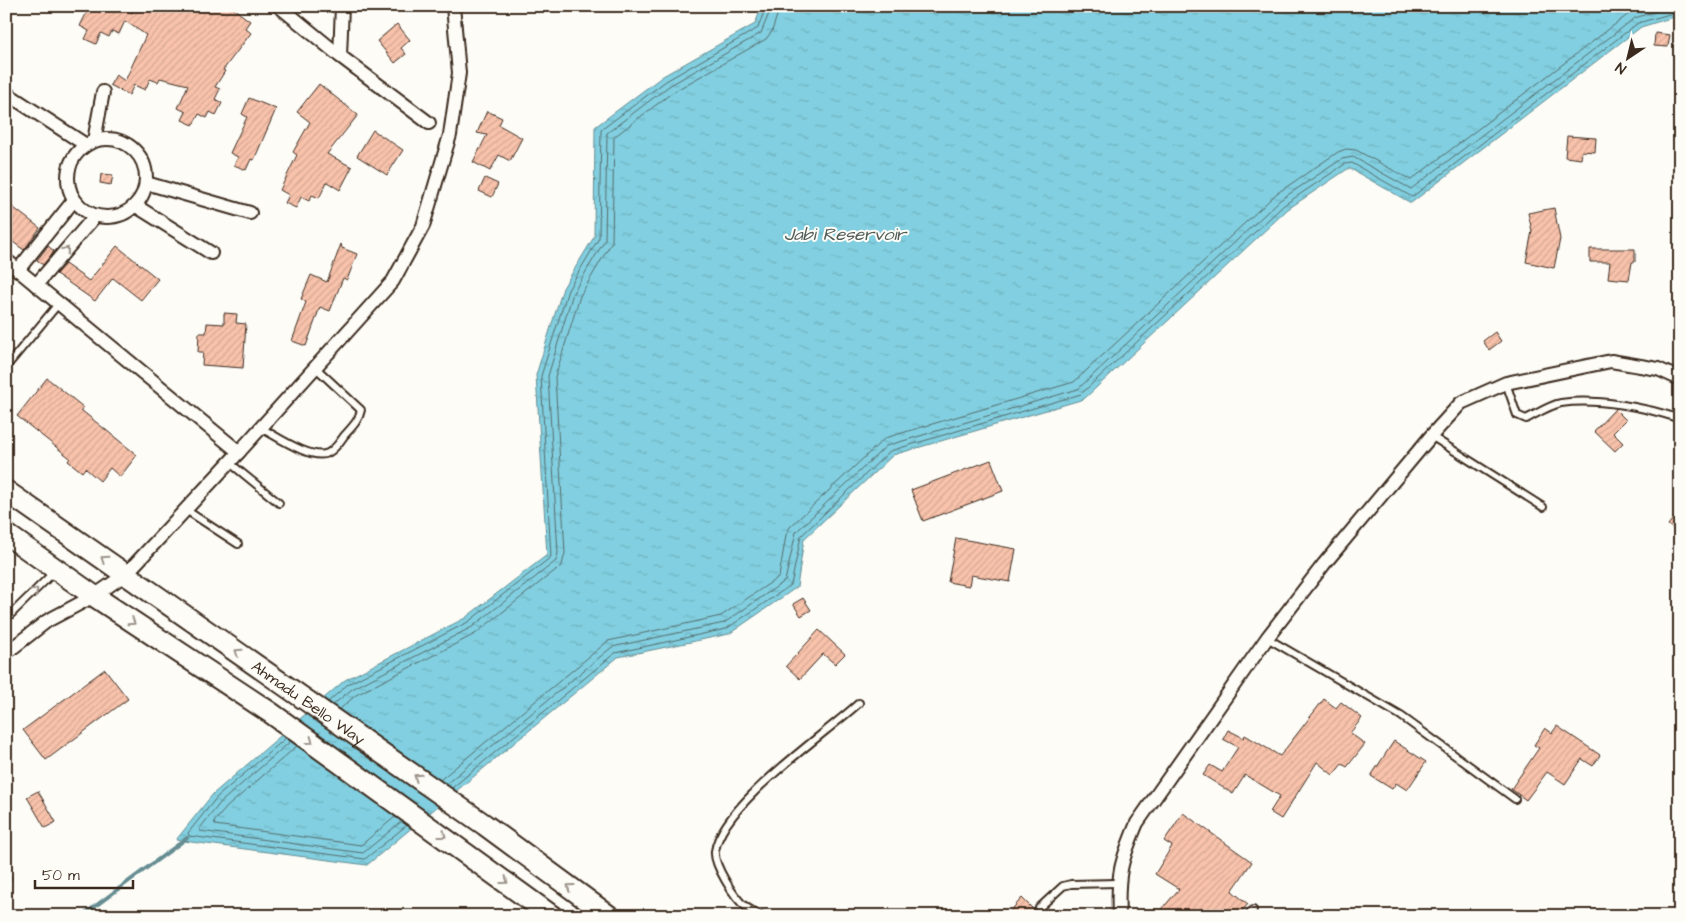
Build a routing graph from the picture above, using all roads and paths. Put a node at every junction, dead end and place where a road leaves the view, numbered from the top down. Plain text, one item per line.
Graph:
1 (279, 6) edge
2 (342, 6) edge
3 (453, 6) edge
4 (340, 56) junction
5 (104, 92) dead end
6 (6, 93) edge
7 (429, 123) dead end
8 (90, 143) junction
9 (146, 182) junction
10 (74, 200) junction
11 (136, 206) junction
12 (250, 213) dead end
13 (95, 216) junction
14 (211, 253) dead end
15 (6, 260) edge
16 (18, 270) junction
17 (36, 285) junction
18 (59, 303) junction
19 (6, 367) edge
20 (316, 368) junction
21 (1680, 379) edge
22 (1506, 383) junction
23 (1680, 419) edge
24 (261, 428) junction
25 (1431, 436) junction
26 (239, 452) junction
27 (230, 462) junction
28 (6, 491) edge
29 (279, 502) dead end
30 (1543, 507) dead end
31 (186, 510) junction
32 (6, 534) edge
33 (238, 544) dead end
34 (56, 569) junction
35 (126, 574) junction
36 (94, 596) junction
37 (6, 606) edge
38 (14, 612) junction
39 (6, 619) edge
40 (1267, 638) junction
41 (6, 653) edge
42 (859, 703) dead end
43 (1515, 799) dead end
44 (1117, 883) junction
45 (1039, 908) dead end
46 (552, 916) edge
47 (609, 916) edge
48 (762, 916) edge
49 (1119, 916) edge

1 - 4 street
2 - 4 street
3 - 20 street
4 - 7 street
5 - 8 street
6 - 8 street
8 - 9 street
8 - 10 street
9 - 11 street
9 - 12 street
10 - 13 street
10 - 16 street
11 - 13 street
11 - 14 street
17 -> 13 street
15 - 16 street
16 - 17 street
17 - 18 street
18 - 19 lane
18 - 26 street
20 - 24 street
20 - 24 lane
21 - 22 street
22 - 23 lane
22 - 25 street
24 - 26 street
25 - 30 lane
25 - 40 street
26 - 27 street
27 - 29 lane
27 - 31 street
35 -> 28 main road, Ahmadu Bello Way
31 - 33 lane
31 - 35 street
32 - 34 main road, Ahmadu Bello Way
34 - 36 main road, Ahmadu Bello Way
38 -> 34 lane
35 - 36 street
47 -> 35 main road, Ahmadu Bello Way
36 - 41 street
36 -> 46 main road, Ahmadu Bello Way
37 - 38 lane
38 - 39 lane
40 - 43 lane
40 - 44 street
42 - 48 lane
44 - 45 lane
44 - 49 street

